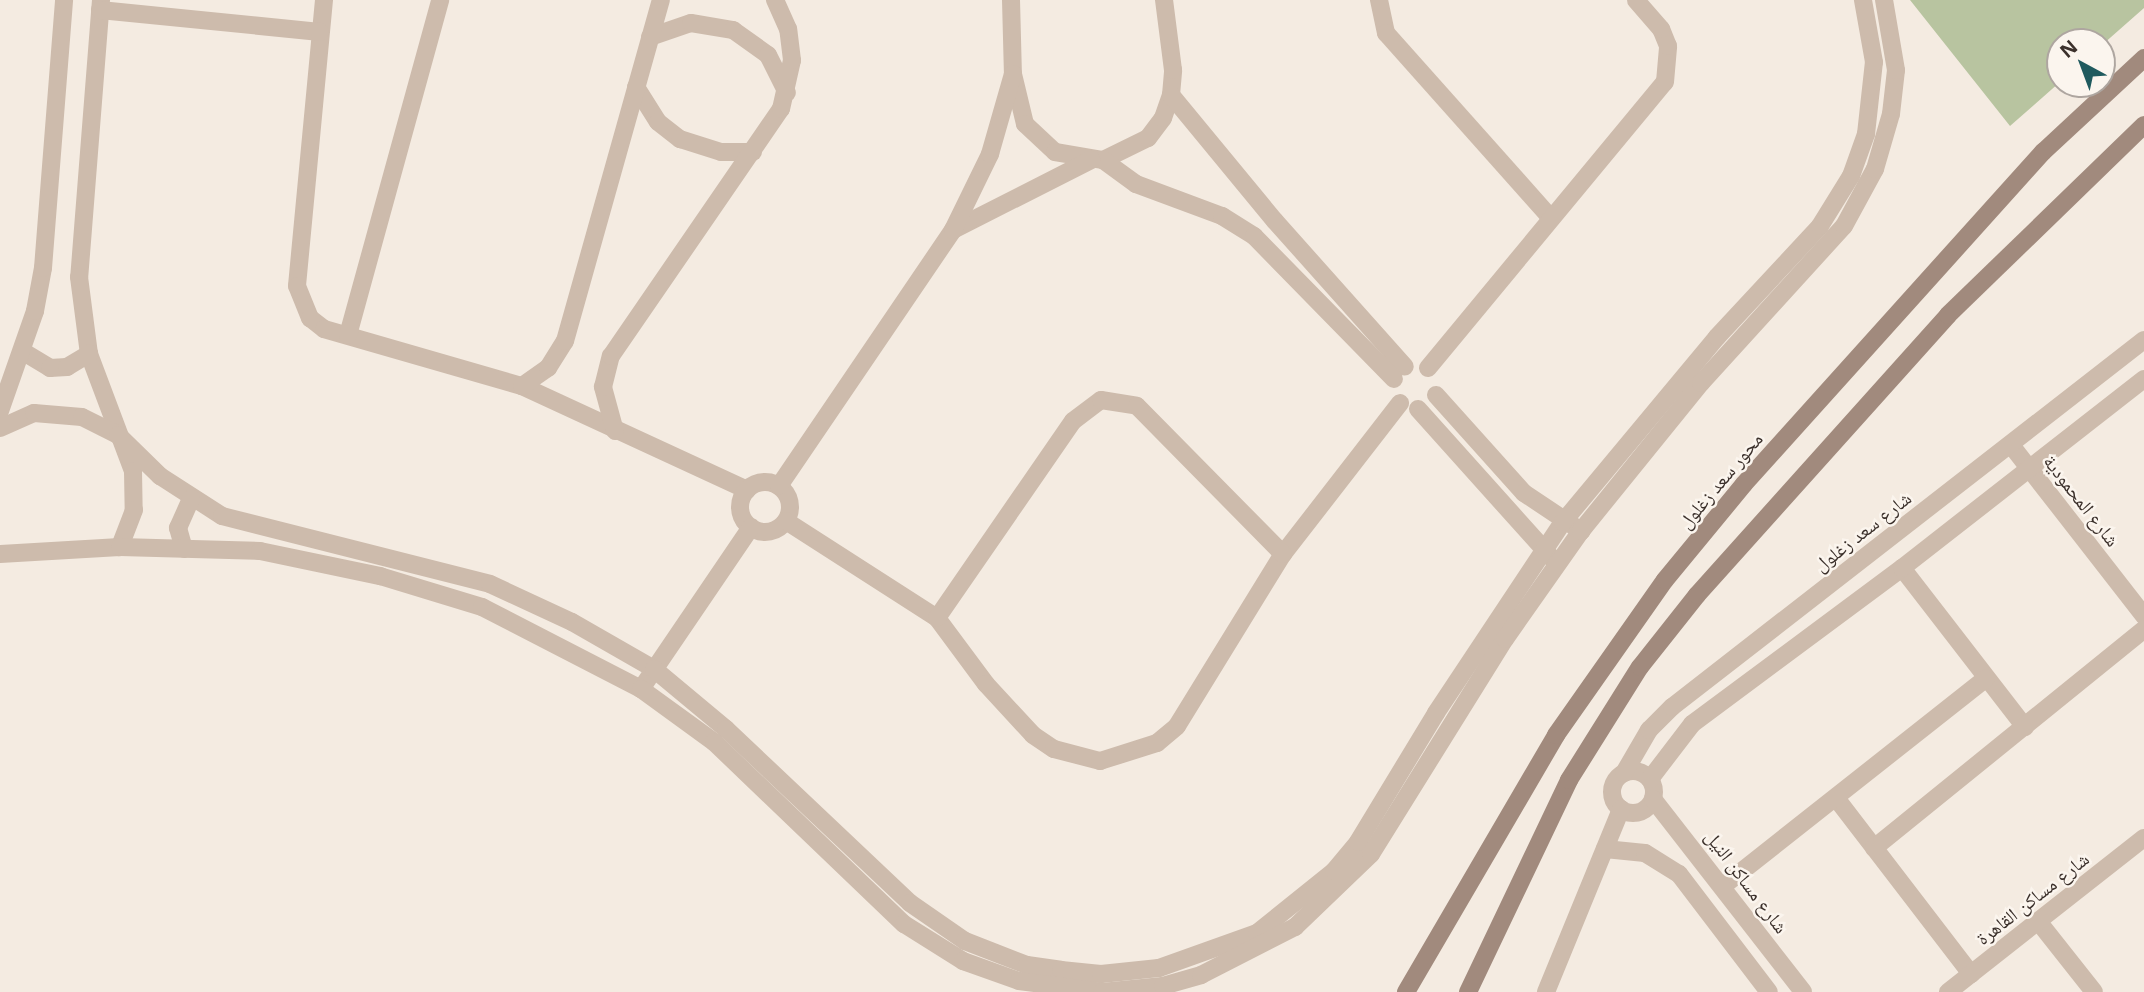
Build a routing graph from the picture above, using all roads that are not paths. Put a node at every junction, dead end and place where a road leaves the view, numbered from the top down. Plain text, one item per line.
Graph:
1 (64, 0) edge
2 (324, 0) edge
3 (440, 0) edge
4 (661, 0) edge
5 (775, 0) edge
6 (1011, 0) edge
7 (1164, 0) edge
8 (1379, 0) edge
9 (1636, 0) edge
10 (1863, 0) edge
11 (1884, 0) edge
12 (101, 5) edge
13 (320, 32) junction
14 (650, 37) junction
15 (2144, 58) edge
16 (1013, 74) junction
17 (636, 87) junction
18 (788, 93) junction
19 (1171, 95) junction
20 (2144, 125) edge
21 (753, 152) junction
22 (1097, 160) junction
23 (1550, 217) junction
24 (953, 230) junction
25 (348, 335) junction
26 (2144, 340) edge
27 (22, 351) junction
28 (89, 354) junction
29 (1428, 368) junction
30 (1400, 373) junction
31 (2144, 379) edge
32 (522, 386) junction
33 (1436, 395) junction
34 (1400, 403) junction
35 (1418, 409) junction
36 (0, 411) edge
37 (0, 428) edge
38 (615, 432) junction
39 (118, 435) junction
40 (2011, 445) junction
41 (2031, 469) junction
42 (779, 486) junction
43 (747, 490) junction
44 (191, 499) junction
45 (786, 521) junction
46 (1563, 522) junction
47 (751, 527) junction
48 (1581, 531) junction
49 (120, 547) junction
50 (1544, 547) junction
51 (184, 549) junction
52 (0, 554) edge
53 (1283, 554) junction
54 (1557, 564) junction
55 (1902, 568) junction
56 (2144, 616) edge
57 (937, 618) junction
58 (2144, 629) edge
59 (1725, 665) junction
60 (654, 669) junction
61 (1986, 678) junction
62 (1742, 687) junction
63 (641, 689) junction
64 (2025, 727) junction
65 (1624, 773) junction
66 (1650, 779) junction
67 (1836, 798) junction
68 (1653, 799) junction
69 (1621, 808) junction
70 (2144, 838) edge
71 (1874, 848) junction
72 (1605, 849) junction
73 (1723, 886) junction
74 (2038, 921) junction
75 (1971, 974) junction
76 (1406, 992) edge
77 (1468, 992) edge
78 (1546, 992) edge
79 (1769, 992) edge
80 (1802, 992) edge
81 (1948, 992) edge
82 (2094, 992) edge

1 - 27 street
2 - 13 street
3 - 25 street
4 - 14 street
5 - 18 street
6 - 16 street
7 - 19 street
8 - 23 street
9 - 23 street
10 - 46 street
11 - 48 street
12 - 13 street
12 - 28 street
13 - 25 street
14 - 17 street
14 - 18 street
15 - 76 main road, محور سعد زغلول
16 - 22 street
16 - 24 street
17 - 21 street
17 - 32 street
18 - 21 street
19 - 22 street
19 - 30 street
20 - 77 main road
21 - 38 street
22 - 24 street
22 - 30 street
23 - 29 street
24 - 42 street
25 - 32 street
26 - 40 street, شارع سعد زغلول
27 - 28 street
27 - 36 street
28 - 39 street
29 - 30 street
29 - 33 street
30 - 34 street
31 - 41 street
32 - 38 street
33 - 35 street
33 - 46 street
34 - 35 street
34 - 53 street
35 - 50 street
37 - 39 street
38 - 43 street
39 - 44 street
39 - 49 street
40 - 41 street, شارع المحمودية
40 - 59 street, شارع سعد زغلول
41 - 55 street
41 - 56 street, شارع المحمودية
42 - 43 street
42 - 45 street
43 - 47 street
44 - 51 street
44 - 60 street
45 - 47 street
45 - 57 street
46 - 48 street
46 - 50 street
47 - 60 street
48 - 54 street
49 - 51 street
49 - 52 street
50 - 54 street
50 - 60 street
51 - 63 street
53 - 57 street
53 - 57 street
54 - 63 street
55 - 61 street
55 - 62 street
58 - 64 street
59 - 62 street
59 - 65 street, شارع سعد زغلول
60 - 63 street
61 - 64 street
61 - 67 street
62 - 66 street
64 - 71 street
65 - 66 street
65 - 69 street
66 - 68 street
67 - 71 street
67 - 73 street
68 - 69 street
68 - 73 street, شارع مساكن النيل
69 - 72 street
70 - 74 street, شارع مساكن القاهرة
71 - 75 street
72 - 78 street
72 - 79 street
73 - 80 street, شارع مساكن النيل
74 - 75 street, شارع مساكن القاهرة
74 - 82 street
75 - 81 street, شارع مساكن القاهرة

